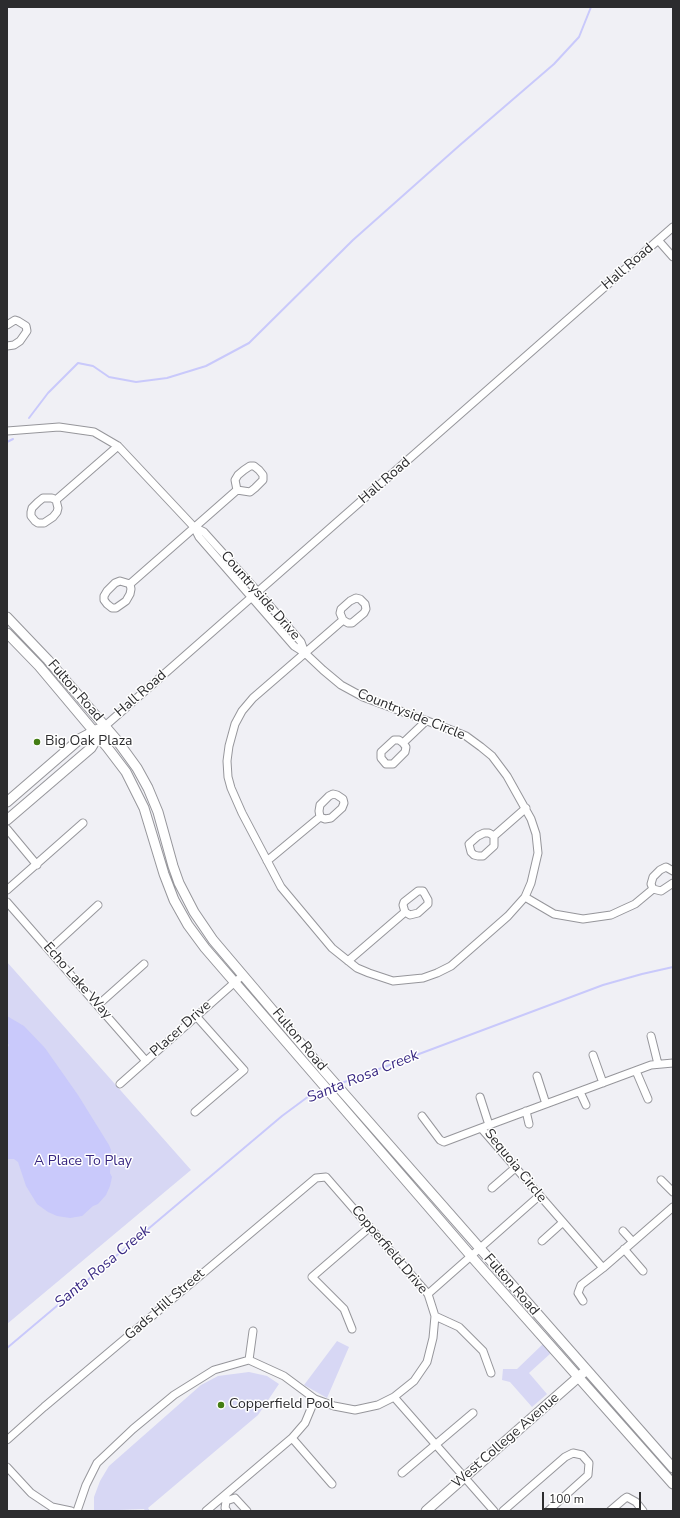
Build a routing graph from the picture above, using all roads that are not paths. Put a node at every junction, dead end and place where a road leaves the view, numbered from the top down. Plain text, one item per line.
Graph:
1 (673, 227) edge
2 (658, 240) junction
3 (673, 256) edge
4 (7, 324) edge
5 (7, 346) edge
6 (7, 431) edge
7 (118, 446) junction
8 (237, 490) dead end
9 (56, 500) dead end
10 (194, 527) junction
11 (130, 584) dead end
12 (258, 592) junction
13 (251, 598) junction
14 (7, 617) edge
15 (343, 620) dead end
16 (7, 633) edge
17 (305, 653) junction
18 (426, 721) junction
19 (105, 726) junction
20 (96, 734) junction
21 (403, 743) dead end
22 (7, 802) edge
23 (526, 808) junction
24 (320, 817) dead end
25 (7, 820) edge
26 (83, 824) dead end
27 (7, 829) edge
28 (494, 836) dead end
29 (267, 861) junction
30 (37, 865) junction
31 (673, 871) edge
32 (673, 883) edge
33 (652, 889) junction
34 (7, 890) edge
35 (525, 898) junction
36 (7, 902) edge
37 (98, 905) dead end
38 (405, 912) dead end
39 (49, 950) junction
40 (348, 961) junction
41 (144, 964) dead end
42 (243, 975) junction
43 (234, 982) junction
44 (98, 1006) junction
45 (196, 1016) junction
46 (651, 1036) dead end
47 (593, 1055) dead end
48 (146, 1061) junction
49 (673, 1063) edge
50 (658, 1064) junction
51 (636, 1071) junction
52 (537, 1076) dead end
53 (603, 1083) junction
54 (120, 1084) dead end
55 (580, 1092) junction
56 (480, 1097) dead end
57 (648, 1099) dead end
58 (546, 1104) junction
59 (586, 1105) dead end
60 (526, 1111) junction
61 (195, 1112) dead end
62 (422, 1116) dead end
63 (529, 1124) dead end
64 (489, 1125) junction
65 (481, 1128) junction
66 (515, 1168) junction
67 (326, 1177) joint
68 (661, 1180) dead end
69 (492, 1188) dead end
70 (673, 1192) edge
71 (539, 1196) junction
72 (672, 1210) edge
73 (562, 1223) junction
74 (370, 1227) junction
75 (623, 1231) dead end
76 (542, 1241) dead end
77 (633, 1242) junction
78 (480, 1249) junction
79 (624, 1249) junction
80 (471, 1256) junction
81 (603, 1268) junction
82 (643, 1271) dead end
83 (428, 1294) junction
84 (583, 1301) dead end
85 (435, 1316) junction
86 (352, 1329) dead end
87 (253, 1330) dead end
88 (249, 1360) junction
89 (587, 1370) junction
90 (491, 1372) dead end
91 (578, 1377) junction
92 (394, 1397) junction
93 (315, 1399) junction
94 (473, 1413) dead end
95 (292, 1438) junction
96 (7, 1440) edge
97 (436, 1445) junction
98 (7, 1467) edge
99 (673, 1468) edge
100 (402, 1473) dead end
101 (464, 1477) junction
102 (332, 1484) dead end
103 (673, 1484) edge
104 (224, 1498) junction
105 (510, 1505) junction
106 (71, 1511) edge
107 (77, 1511) edge
108 (206, 1511) edge
109 (227, 1511) edge
110 (246, 1511) edge
111 (426, 1511) edge
112 (494, 1511) edge
113 (503, 1511) edge
114 (515, 1511) edge
115 (548, 1511) edge
116 (610, 1511) edge
117 (643, 1511) edge

1 - 2 street, Hall Road
2 - 3 street
2 - 12 street, Hall Road
4 - 5 street
6 - 7 street, Countryside Drive
7 - 9 street
7 - 10 street, Countryside Drive
8 - 10 street
10 - 11 street
10 - 12 street, Countryside Drive
10 - 13 street, Countryside Drive
12 - 13 street, Hall Road
12 - 17 street, Countryside Drive
13 - 17 street, Countryside Drive
13 - 19 street, Hall Road
14 - 19 main road, Fulton Road
15 - 17 street
16 - 20 main road, Fulton Road
17 - 18 street, Countryside Circle
17 - 29 street, Countryside Circle
18 - 21 street
18 - 23 street, Countryside Circle
19 - 20 main road
19 - 42 main road, Fulton Road
20 - 22 main road
20 - 25 main road
20 - 43 main road, Fulton Road
23 - 28 street
23 - 35 street, Countryside Circle
24 - 29 street
26 - 30 street
27 - 30 street
29 - 40 street, Countryside Circle
30 - 34 street
31 - 33 street
32 - 33 street
33 - 35 street
35 - 40 street, Countryside Circle
36 - 39 street, Echo Lake Way
37 - 39 street
38 - 40 street
39 - 44 street, Echo Lake Way
41 - 44 street
42 - 43 street, Placer Drive
42 - 78 main road, Fulton Road
43 - 45 street, Placer Drive
43 - 80 main road, Fulton Road
44 - 48 street, Echo Lake Way
45 - 48 street, Placer Drive
45 - 61 street
46 - 50 street
47 - 53 street
48 - 54 street, Placer Drive
49 - 50 street, Sequoia Circle
50 - 51 street, Sequoia Circle
51 - 53 street, Sequoia Circle
51 - 57 street
52 - 58 street
53 - 55 street, Sequoia Circle
55 - 58 street, Sequoia Circle
55 - 59 street
56 - 64 street
58 - 60 street, Sequoia Circle
60 - 63 street
60 - 64 street, Sequoia Circle
62 - 65 street
64 - 65 street, Sequoia Circle
65 - 66 street, Sequoia Circle
66 - 69 street
66 - 71 street, Sequoia Circle
67 - 74 street, Copperfield Drive
67 - 96 street, Gads Hill Street
68 - 70 street
71 - 73 street, Sequoia Circle
71 - 78 street
72 - 77 street
73 - 76 street
73 - 81 street, Sequoia Circle
74 - 83 street, Copperfield Drive
74 - 86 street
75 - 77 street
77 - 79 street
78 - 80 street
78 - 89 main road, Fulton Road
79 - 81 street
79 - 82 street
80 - 83 street
80 - 91 main road, Fulton Road
81 - 84 street
83 - 85 street, Copperfield Drive
85 - 90 street
85 - 92 street, Copperfield Drive
87 - 88 street
88 - 93 street, Copperfield Drive
88 - 107 street
89 - 91 main road, West College Avenue
89 - 99 main road, Fulton Road
91 - 101 main road, West College Avenue
91 - 103 main road, Fulton Road
92 - 93 street, Copperfield Drive
92 - 97 street
93 - 95 street
94 - 97 street
95 - 102 street
95 - 104 street
97 - 100 street
97 - 101 street
98 - 106 street
101 - 111 main road, West College Avenue
101 - 112 street
104 - 108 street
104 - 109 street
104 - 110 street
105 - 113 street
105 - 114 street
105 - 115 street
116 - 117 street

